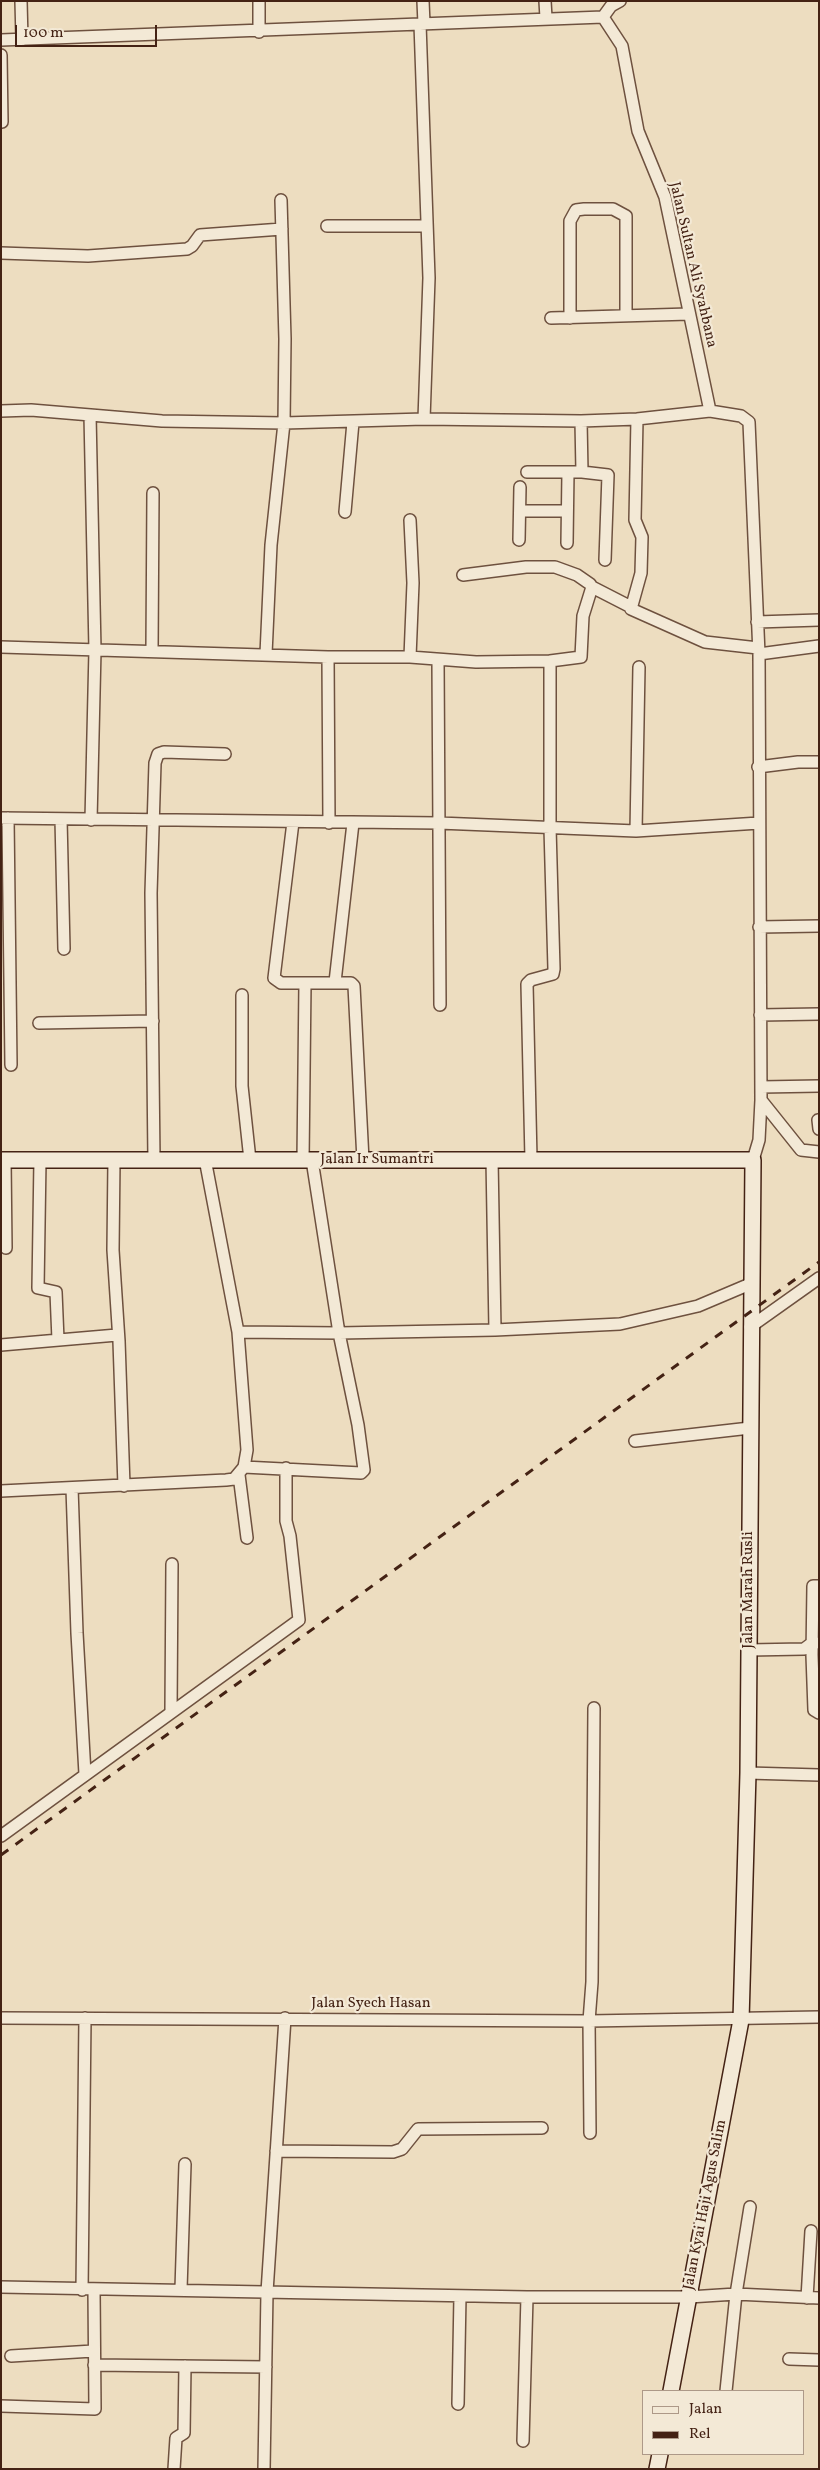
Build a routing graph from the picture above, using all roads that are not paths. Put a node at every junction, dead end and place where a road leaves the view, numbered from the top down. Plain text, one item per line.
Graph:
1 (20, 1) edge
2 (259, 1) edge
3 (423, 1) edge
4 (545, 1) edge
5 (620, 1) edge
6 (603, 17) junction
7 (546, 18) junction
8 (422, 24) junction
9 (259, 32) junction
10 (1, 40) edge
11 (22, 40) junction
12 (1, 55) edge
13 (2, 122) edge
14 (281, 200) dead end
15 (327, 226) dead end
16 (427, 226) junction
17 (282, 229) junction
18 (1, 253) edge
19 (689, 314) junction
20 (626, 316) junction
21 (551, 318) dead end
22 (570, 318) junction
23 (1, 411) edge
24 (710, 411) junction
25 (90, 415) junction
26 (424, 419) junction
27 (637, 419) junction
28 (581, 421) junction
29 (353, 422) junction
30 (284, 423) junction
31 (527, 472) dead end
32 (568, 472) junction
33 (582, 472) junction
34 (520, 488) dead end
35 (153, 493) dead end
36 (520, 511) junction
37 (567, 511) junction
38 (345, 512) dead end
39 (410, 520) dead end
40 (519, 540) dead end
41 (567, 543) dead end
42 (606, 560) dead end
43 (463, 575) dead end
44 (592, 587) junction
45 (631, 607) junction
46 (819, 620) edge
47 (757, 622) junction
48 (819, 646) edge
49 (1, 647) edge
50 (95, 650) junction
51 (152, 650) junction
52 (758, 651) junction
53 (266, 654) junction
54 (328, 657) junction
55 (410, 657) junction
56 (438, 661) junction
57 (550, 661) junction
58 (639, 667) dead end
59 (226, 754) dead end
60 (819, 762) edge
61 (758, 767) junction
62 (5, 818) edge
63 (61, 819) junction
64 (91, 820) junction
65 (152, 820) junction
66 (293, 822) junction
67 (329, 823) junction
68 (352, 823) junction
69 (439, 823) junction
70 (759, 823) junction
71 (550, 828) junction
72 (636, 831) junction
73 (819, 926) edge
74 (759, 927) junction
75 (64, 949) dead end
76 (335, 982) junction
77 (305, 983) junction
78 (242, 996) dead end
79 (440, 1005) dead end
80 (819, 1014) edge
81 (760, 1016) junction
82 (153, 1021) junction
83 (39, 1023) dead end
84 (11, 1065) dead end
85 (819, 1086) edge
86 (761, 1087) junction
87 (761, 1100) junction
88 (818, 1120) edge
89 (819, 1129) edge
90 (819, 1152) edge
91 (205, 1159) junction
92 (492, 1159) junction
93 (531, 1159) junction
94 (3, 1160) edge
95 (40, 1160) junction
96 (114, 1160) junction
97 (154, 1160) junction
98 (250, 1160) junction
99 (308, 1160) junction
100 (363, 1160) junction
101 (753, 1160) junction
102 (6, 1248) dead end
103 (819, 1278) edge
104 (750, 1284) junction
105 (750, 1327) junction
106 (495, 1330) junction
107 (238, 1332) junction
108 (339, 1333) junction
109 (117, 1334) junction
110 (58, 1340) junction
111 (1, 1345) edge
112 (750, 1428) junction
113 (634, 1441) dead end
114 (286, 1468) junction
115 (241, 1471) junction
116 (124, 1486) junction
117 (72, 1488) junction
118 (1, 1491) edge
119 (247, 1538) dead end
120 (172, 1564) dead end
121 (819, 1586) edge
122 (813, 1649) edge
123 (749, 1650) junction
124 (594, 1708) dead end
125 (171, 1711) junction
126 (818, 1713) edge
127 (748, 1773) junction
128 (85, 1774) junction
129 (819, 1775) edge
130 (1, 1836) edge
131 (1, 2018) edge
132 (85, 2018) junction
133 (285, 2018) junction
134 (819, 2018) edge
135 (589, 2020) junction
136 (741, 2020) junction
137 (542, 2128) dead end
138 (590, 2133) dead end
139 (276, 2151) junction
140 (185, 2164) dead end
141 (750, 2207) dead end
142 (811, 2231) dead end
143 (1, 2287) edge
144 (181, 2289) junction
145 (88, 2290) junction
146 (267, 2292) junction
147 (736, 2294) junction
148 (460, 2296) junction
149 (527, 2297) junction
150 (689, 2297) junction
151 (813, 2298) edge
152 (93, 2351) junction
153 (11, 2356) dead end
154 (789, 2359) dead end
155 (819, 2360) edge
156 (94, 2365) junction
157 (185, 2366) junction
158 (266, 2367) junction
159 (671, 2390) edge
160 (726, 2390) edge
161 (458, 2404) dead end
162 (1, 2406) edge
163 (523, 2441) dead end
164 (660, 2455) edge
165 (174, 2469) edge
166 (264, 2469) edge
167 (657, 2469) edge

1 - 11 street
2 - 9 street
3 - 8 street
4 - 7 street
5 - 6 street
6 - 7 street
6 - 19 street, Jalan Sultan Ali Syahbana
7 - 8 street
8 - 9 street
8 - 16 street
9 - 11 street
10 - 11 street
12 - 13 street
14 - 17 street
15 - 16 street
16 - 26 street
17 - 18 street
17 - 30 street
19 - 20 street
19 - 24 street, Jalan Sultan Ali Syahbana
20 - 22 street
20 - 22 street
21 - 22 street
23 - 25 street
24 - 27 street
24 - 47 street
25 - 30 street
25 - 50 street
26 - 28 street
26 - 29 street
27 - 28 street
27 - 45 street
28 - 33 street
29 - 30 street
29 - 38 street
30 - 53 street
31 - 32 street
32 - 33 street
32 - 37 street
33 - 42 street
34 - 36 street
35 - 51 street
36 - 37 street
36 - 40 street
37 - 41 street
39 - 55 street
43 - 44 street
44 - 45 street
44 - 57 street
45 - 52 street
46 - 47 street
47 - 52 street
48 - 52 street
49 - 50 street
50 - 51 street
50 - 64 street
51 - 53 street
52 - 61 street
53 - 54 street
54 - 55 street
54 - 67 street
55 - 56 street
56 - 57 street
56 - 69 street
57 - 71 street
58 - 72 street
59 - 65 street
60 - 61 street
61 - 70 street
62 - 63 street
62 - 84 street
63 - 64 street
63 - 75 street
64 - 65 street
65 - 66 street
65 - 82 street
66 - 67 street
66 - 77 street
67 - 68 street
68 - 69 street
68 - 76 street
69 - 71 street
69 - 79 street
70 - 72 street
70 - 74 street
71 - 72 street
71 - 93 street
73 - 74 street
74 - 81 street
76 - 77 street
76 - 100 street
77 - 99 street
78 - 98 street
80 - 81 street
81 - 86 street
82 - 83 street
82 - 97 street
85 - 86 street
86 - 87 street
87 - 90 street
87 - 101 street
88 - 89 street
91 - 97 main road, Jalan Ir Sumantri
91 - 98 main road, Jalan Ir Sumantri
91 - 107 street
92 - 93 main road, Jalan Ir Sumantri
92 - 100 main road, Jalan Ir Sumantri
92 - 106 street
93 - 101 main road, Jalan Ir Sumantri
94 - 95 main road, Jalan Ir Sumantri
94 - 102 street
95 - 96 main road, Jalan Ir Sumantri
95 - 110 street
96 - 97 main road, Jalan Ir Sumantri
96 - 109 street
98 - 99 main road, Jalan Ir Sumantri
99 - 100 main road, Jalan Ir Sumantri
99 - 108 street
101 - 104 main road, Jalan Marah Rusli
103 - 105 street
104 - 105 main road, Jalan Marah Rusli
104 - 106 street
105 - 112 main road, Jalan Marah Rusli
106 - 108 street
107 - 108 street
107 - 115 street
108 - 114 street
109 - 110 street
109 - 116 street
110 - 111 street
112 - 113 street
112 - 123 main road, Jalan Marah Rusli
114 - 115 street
114 - 125 street
115 - 116 street
115 - 119 street
116 - 117 street
117 - 118 street
117 - 128 street
120 - 125 street
121 - 122 street
122 - 123 street
122 - 126 street
123 - 127 main road, Jalan Marah Rusli
124 - 135 street
125 - 128 street
127 - 129 street
127 - 136 main road, Jalan Marah Rusli
128 - 130 street
131 - 132 street, Jalan Syech Hasan
132 - 133 street, Jalan Syech Hasan
132 - 145 street
133 - 135 street, Jalan Syech Hasan
133 - 139 street
134 - 136 street, Jalan Syech Hasan
135 - 136 street, Jalan Syech Hasan
135 - 138 street
136 - 150 main road, Jalan Kyai Haji Agus Salim
137 - 139 street
139 - 146 street
140 - 144 street
141 - 147 street
142 - 151 street
143 - 145 street
144 - 145 street
144 - 146 street
145 - 152 street
146 - 148 street
146 - 158 street
147 - 150 street
147 - 151 street
147 - 160 street
148 - 149 street
148 - 161 street
149 - 150 street
149 - 163 street
150 - 159 main road, Jalan Kyai Haji Agus Salim
152 - 153 street
152 - 156 street
154 - 155 street
156 - 157 street
156 - 162 street
157 - 158 street
157 - 165 street
158 - 166 street
164 - 167 main road

